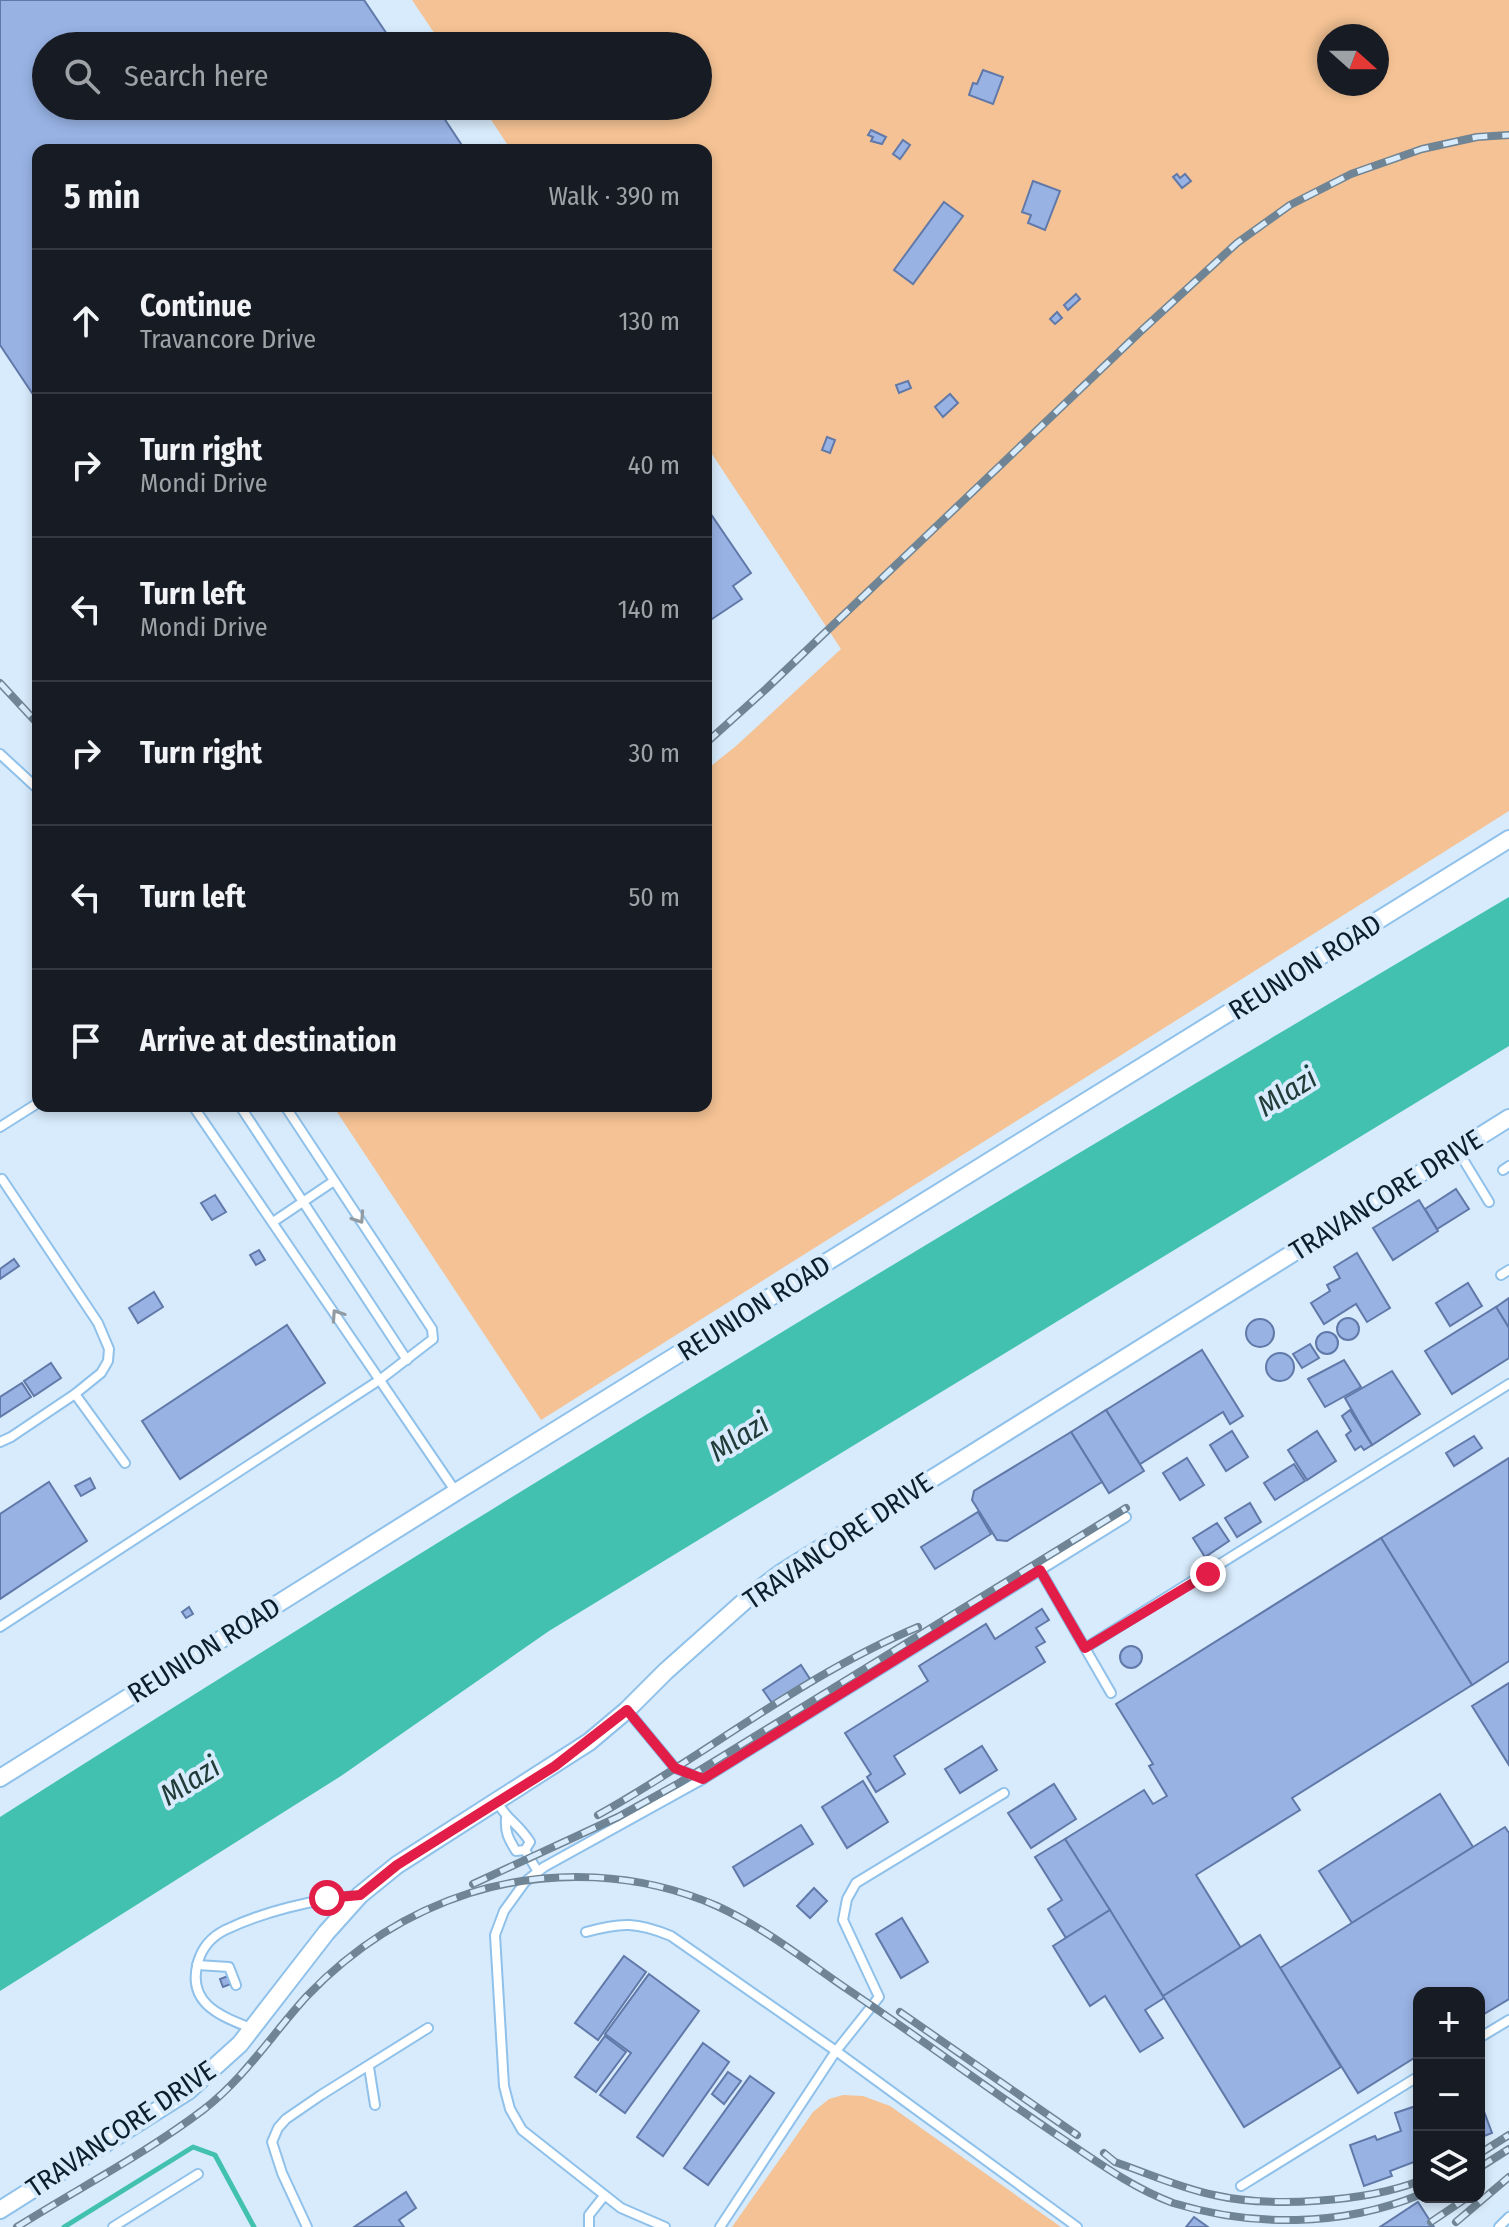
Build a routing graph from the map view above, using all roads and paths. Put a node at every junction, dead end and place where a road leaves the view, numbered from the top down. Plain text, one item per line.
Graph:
1 (0, 754) edge
2 (32, 783) edge
3 (1509, 839) edge
4 (32, 1107) edge
5 (197, 1112) edge
6 (244, 1112) edge
7 (289, 1112) edge
8 (1509, 1118) edge
9 (0, 1127) edge
10 (1457, 1150) junction
11 (2, 1179) dead end
12 (334, 1181) junction
13 (302, 1202) junction
14 (1489, 1202) dead end
15 (273, 1222) junction
16 (407, 1360) junction
17 (381, 1379) junction
18 (1509, 1384) edge
19 (75, 1394) junction
20 (0, 1442) edge
21 (125, 1463) dead end
22 (456, 1492) junction
23 (1126, 1517) dead end
24 (1040, 1570) junction
25 (0, 1627) edge
26 (1085, 1648) junction
27 (1111, 1693) dead end
28 (627, 1710) junction
29 (0, 1778) edge
30 (703, 1779) junction
31 (1004, 1793) dead end
32 (497, 1802) junction
33 (506, 1818) junction
34 (525, 1850) junction
35 (538, 1872) junction
36 (360, 1895) junction
37 (586, 1932) dead end
38 (197, 1965) junction
39 (236, 1985) dead end
40 (1509, 2020) edge
41 (428, 2028) dead end
42 (253, 2029) junction
43 (1485, 2034) edge
44 (836, 2051) junction
45 (369, 2067) junction
46 (1413, 2080) edge
47 (375, 2105) dead end
48 (198, 2174) dead end
49 (1241, 2186) dead end
50 (604, 2196) junction
51 (0, 2210) edge
52 (1509, 2217) edge
53 (661, 2226) edge
54 (113, 2227) edge
55 (307, 2227) edge
56 (589, 2227) edge
57 (720, 2227) edge
58 (1077, 2227) edge
59 (1499, 2227) edge

1 - 2 lane
3 - 22 street, REUNION ROAD
4 - 9 lane
5 - 15 lane
6 - 13 lane
7 - 12 lane
8 - 10 street, TRAVANCORE DRIVE
10 - 14 lane
10 - 28 street, TRAVANCORE DRIVE
11 - 19 lane
12 - 13 lane
12 -> 16 lane
13 - 15 lane
13 - 16 lane
17 -> 15 lane
16 - 17 lane
17 - 22 lane
17 - 25 lane
18 - 26 lane
19 - 20 lane
19 - 21 lane
22 - 29 street, REUNION ROAD
23 - 24 lane
24 - 26 lane
24 - 30 lane
26 - 27 lane
28 - 30 lane
28 - 32 street, TRAVANCORE DRIVE
30 - 35 lane
31 - 44 lane
32 - 33 lane
32 - 36 street, TRAVANCORE DRIVE
33 - 34 lane
33 - 34 lane
34 - 35 lane
35 - 50 lane
36 - 38 lane
36 - 42 street, TRAVANCORE DRIVE
37 - 44 lane
38 - 39 lane
38 - 42 lane
40 - 43 lane
41 - 45 lane
42 - 51 street, TRAVANCORE DRIVE
44 - 57 lane
44 - 58 lane
45 - 47 lane
45 - 55 lane
46 - 49 lane
48 - 54 lane
50 - 53 lane
50 - 56 lane
52 - 59 lane

